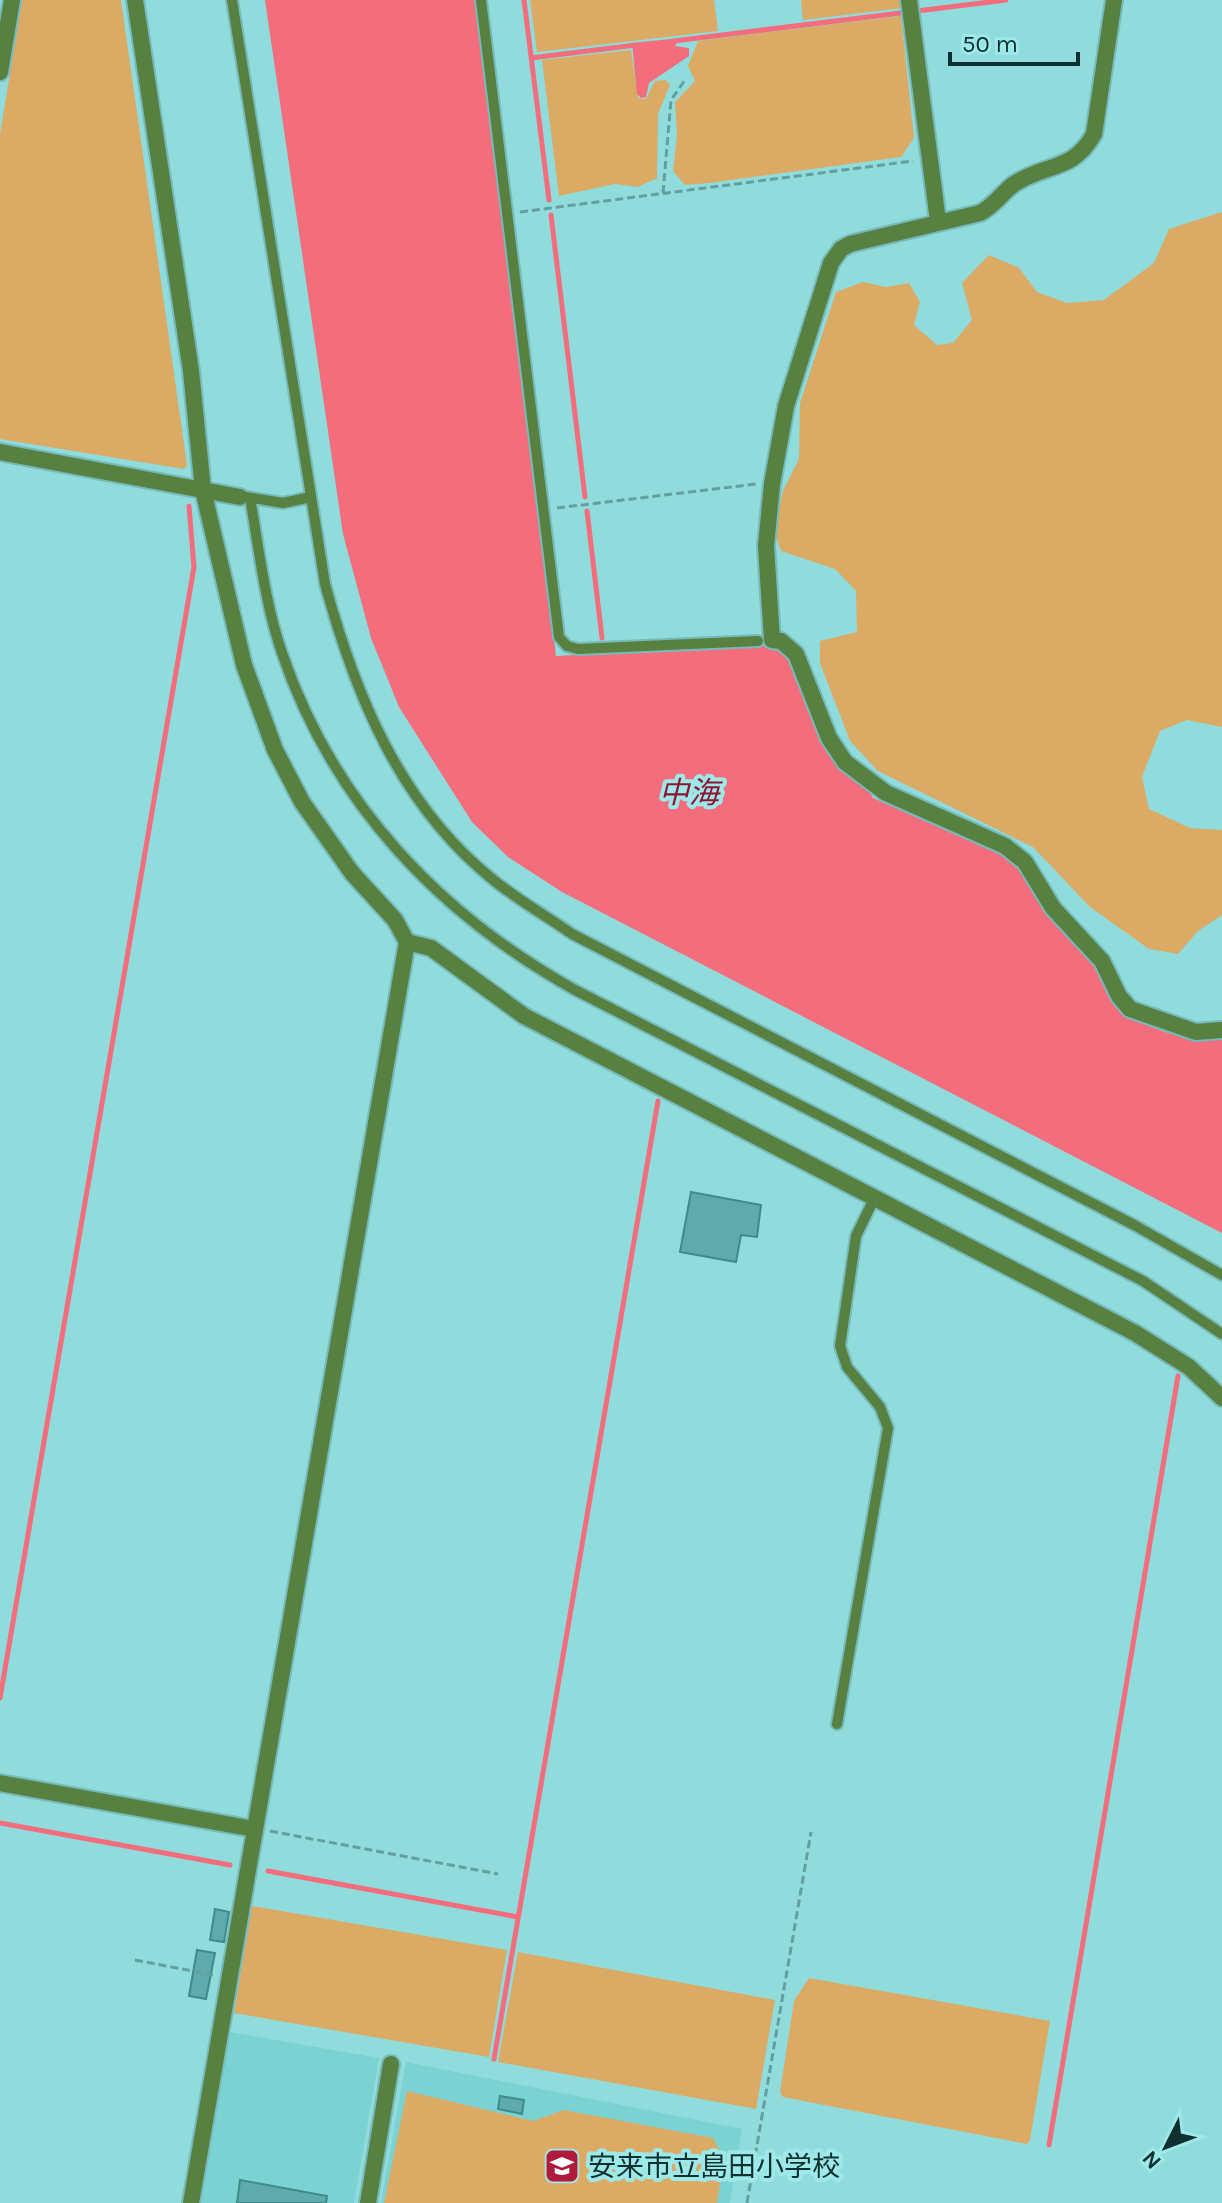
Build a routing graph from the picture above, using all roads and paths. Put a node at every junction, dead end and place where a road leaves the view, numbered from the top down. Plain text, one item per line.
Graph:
1 (12, 0) edge
2 (135, 0) edge
3 (232, 0) edge
4 (481, 0) edge
5 (909, 0) edge
6 (1114, 0) edge
7 (0, 72) edge
8 (685, 80) dead end
9 (928, 158) junction
10 (663, 193) junction
11 (507, 214) junction
12 (938, 221) junction
13 (0, 452) edge
14 (764, 483) dead end
15 (203, 490) junction
16 (245, 497) junction
17 (311, 497) junction
18 (544, 510) junction
19 (765, 640) junction
20 (407, 942) junction
21 (1222, 1030) edge
22 (874, 1199) junction
23 (1222, 1275) edge
24 (1222, 1334) edge
25 (1222, 1398) edge
26 (837, 1724) dead end
27 (0, 1783) edge
28 (254, 1829) junction
29 (811, 1832) dead end
30 (498, 1874) dead end
31 (135, 1960) dead end
32 (229, 1978) junction
33 (391, 2064) dead end
34 (191, 2203) edge
35 (368, 2203) edge
36 (747, 2203) edge

1 - 7 street
2 - 15 street
3 - 17 lane
4 - 11 lane
5 - 9 street
6 - 12 street
8 - 10 path
9 - 10 path
9 - 12 street
10 - 11 path
11 - 18 lane
12 - 19 street
13 - 15 street
14 - 18 path
15 - 16 street
15 - 20 street
16 - 17 lane
16 - 24 lane
17 - 23 lane
18 - 19 lane
19 - 21 street
20 - 22 street
20 - 28 street
22 - 25 street
22 - 26 lane
27 - 28 street
28 - 30 path
28 - 32 street
29 - 36 path
31 - 32 path
32 - 34 street
33 - 35 street

